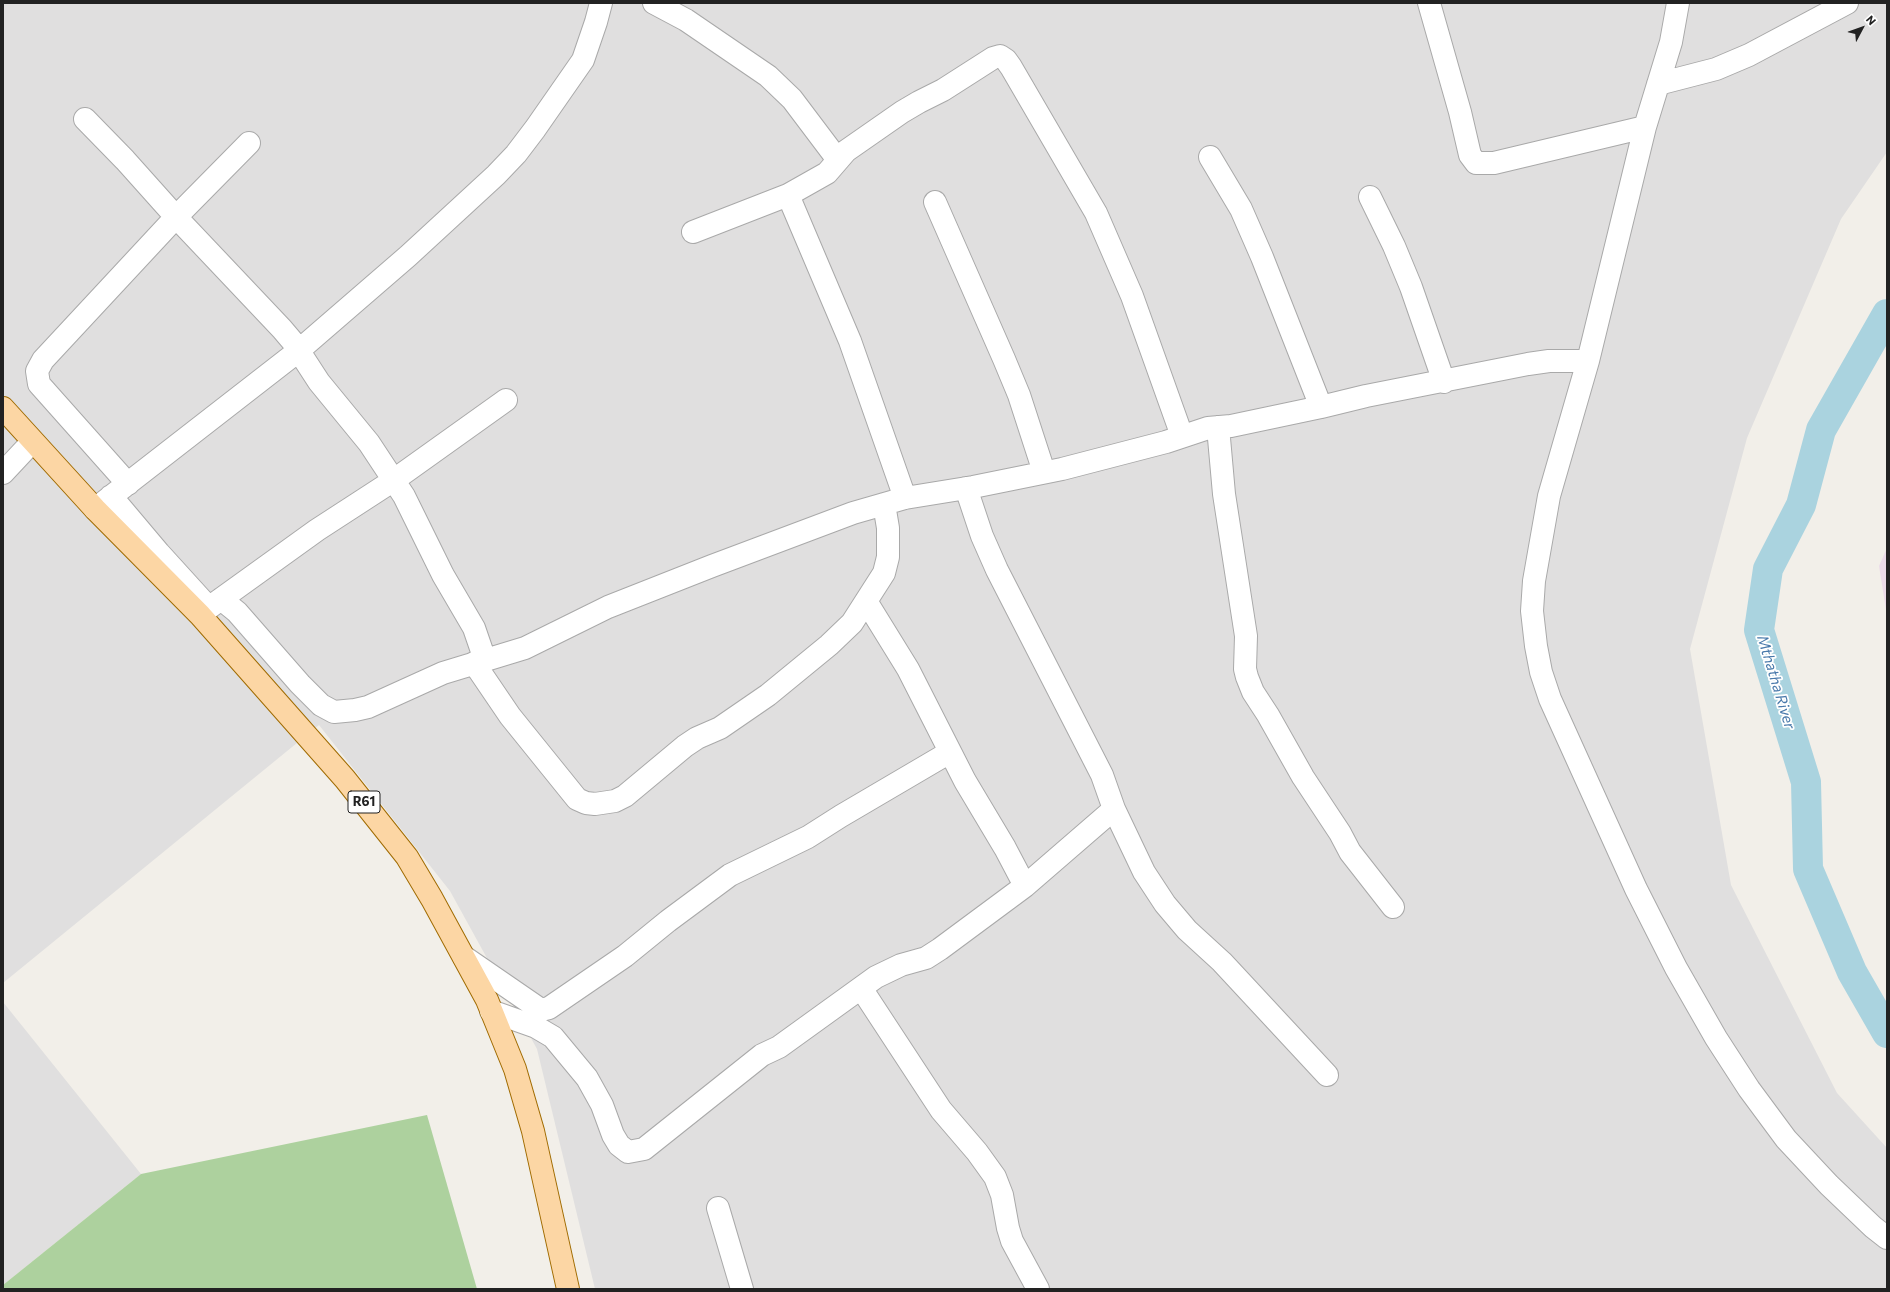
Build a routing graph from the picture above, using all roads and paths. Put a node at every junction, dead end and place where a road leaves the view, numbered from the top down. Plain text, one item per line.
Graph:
1 (600, 3) edge
2 (654, 3) edge
3 (1429, 3) edge
4 (1678, 3) edge
5 (1841, 4) edge
6 (1658, 84) junction
7 (85, 119) dead end
8 (1645, 127) junction
9 (249, 143) dead end
10 (1210, 157) dead end
11 (838, 160) junction
12 (788, 195) junction
13 (1370, 197) dead end
14 (935, 202) dead end
15 (176, 217) junction
16 (693, 232) dead end
17 (299, 351) junction
18 (1588, 361) junction
19 (1444, 382) junction
20 (506, 400) dead end
21 (3, 408) edge
22 (1321, 408) junction
23 (1218, 427) junction
24 (1182, 436) junction
25 (32, 442) junction
26 (1044, 472) junction
27 (3, 473) edge
28 (394, 480) junction
29 (966, 488) junction
30 (120, 490) junction
31 (905, 498) junction
32 (884, 504) junction
33 (94, 509) junction
34 (866, 601) junction
35 (210, 607) junction
36 (479, 661) junction
37 (950, 752) junction
38 (1114, 809) junction
39 (1025, 886) junction
40 (1393, 907) dead end
41 (464, 957) junction
42 (861, 988) junction
43 (491, 1011) junction
44 (1327, 1075) dead end
45 (718, 1208) dead end
46 (1887, 1238) edge
47 (568, 1289) edge
48 (742, 1289) edge
49 (1038, 1289) edge

1 - 17 street
2 - 11 street
3 - 8 street
4 - 6 street
5 - 6 street
6 - 8 street
7 - 15 street
8 - 18 street
9 - 15 street
10 - 22 street
11 - 12 street
11 - 24 street
12 - 16 street
12 - 31 street
13 - 19 street
14 - 26 street
15 - 17 street
15 - 30 street
17 - 28 street
17 - 30 street
18 - 19 street
18 - 46 street
19 - 22 street
20 - 28 street
21 - 25 main road, R61
22 - 23 street
23 - 24 street
23 - 40 street
24 - 26 street
25 - 27 street
25 - 33 main road, R61
26 - 29 street
28 - 35 street
28 - 36 street
29 - 31 street
29 - 38 street
30 - 33 street
30 - 35 street
31 - 32 street
32 - 34 street
32 - 36 street
33 - 35 main road, R61
34 - 36 street
34 - 37 street
35 - 36 street
35 - 41 main road, R61
37 - 39 street
37 - 41 street
38 - 39 street
38 - 44 street
39 - 42 street
41 - 43 main road, R61
42 - 43 street
42 - 49 street
43 - 47 main road, R61
45 - 48 street

